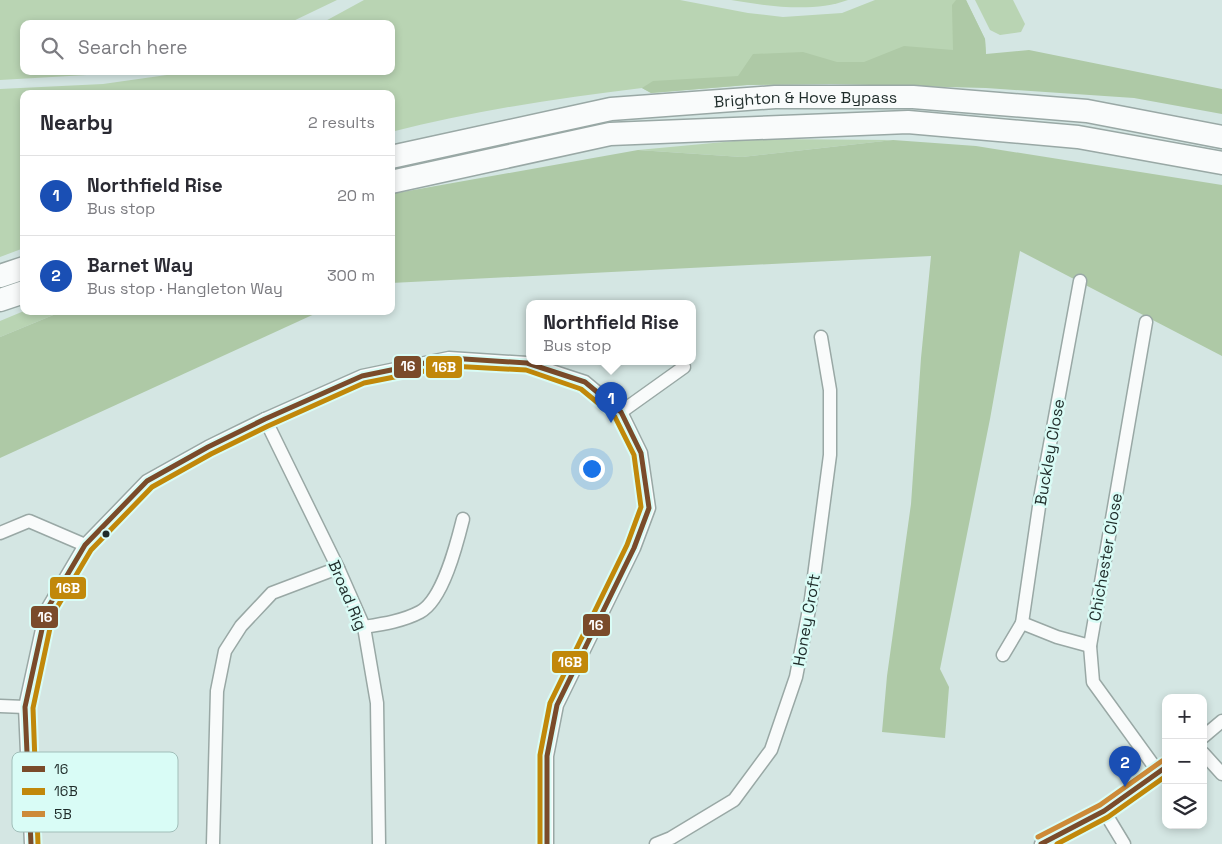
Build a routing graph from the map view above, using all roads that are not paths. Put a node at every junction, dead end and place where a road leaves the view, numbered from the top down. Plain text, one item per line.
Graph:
1 (1222, 137) edge
2 (395, 156) edge
3 (1222, 163) edge
4 (395, 181) edge
5 (20, 269) edge
6 (0, 276) edge
7 (1080, 282) dead end
8 (20, 293) edge
9 (0, 300) edge
10 (1146, 322) dead end
11 (821, 337) dead end
12 (526, 363) edge
13 (533, 365) edge
14 (684, 367) dead end
15 (621, 412) junction
16 (265, 420) junction
17 (464, 518) dead end
18 (0, 533) edge
19 (85, 545) junction
20 (338, 568) junction
21 (1022, 623) junction
22 (364, 627) junction
23 (1090, 646) junction
24 (1002, 655) dead end
25 (0, 706) edge
26 (25, 707) junction
27 (1222, 721) edge
28 (1207, 734) edge
29 (27, 752) edge
30 (1207, 757) edge
31 (1162, 770) edge
32 (1222, 774) edge
33 (1104, 811) junction
34 (213, 844) edge
35 (379, 844) edge
36 (547, 844) edge
37 (656, 844) edge
38 (1041, 844) edge
39 (1124, 844) edge

1 - 2 highway, Brighton & Hove Bypass
3 - 4 highway, Brighton & Hove Bypass
5 - 6 highway
7 - 21 street, Buckley Close
8 - 9 highway
10 - 23 street, Chichester Close
11 - 37 street, Honey Croft
12 - 16 street
13 - 15 street
14 - 15 street
15 - 36 street
16 - 19 street
16 - 20 street, Broad Rig
17 - 22 street
18 - 19 street
19 - 26 street
20 - 22 street, Broad Rig
20 - 34 street
21 - 23 street
21 - 24 street, Buckley Close
22 - 35 street, Broad Rig
23 - 31 street, Chichester Close
25 - 26 street
26 - 29 street
27 - 28 street
30 - 32 street
31 - 33 street
33 - 38 street
33 - 39 street

